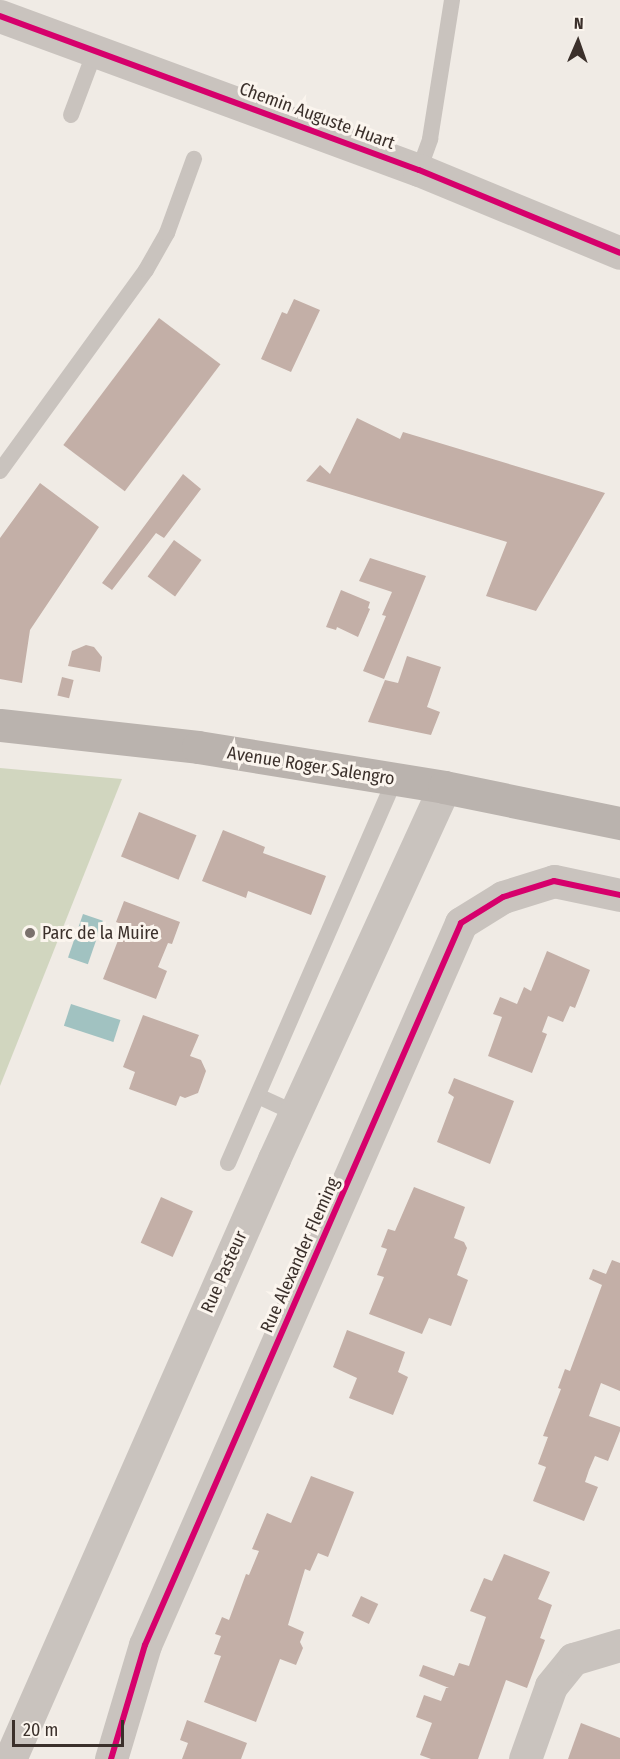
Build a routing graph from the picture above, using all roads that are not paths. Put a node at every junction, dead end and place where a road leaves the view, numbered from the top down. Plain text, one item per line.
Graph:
1 (452, 0) edge
2 (0, 16) edge
3 (95, 51) junction
4 (71, 115) dead end
5 (194, 159) dead end
6 (419, 170) junction
7 (620, 254) edge
8 (0, 471) edge
9 (0, 725) edge
10 (395, 779) junction
11 (444, 787) junction
12 (620, 823) edge
13 (620, 895) edge
14 (258, 1096) junction
15 (295, 1113) junction
16 (228, 1163) dead end
17 (620, 1646) edge
18 (10, 1759) edge
19 (111, 1759) edge
20 (525, 1759) edge

1 - 6 lane
2 - 3 street, Chemin Auguste Huart
3 - 4 lane
3 - 6 street, Chemin Auguste Huart
5 - 8 lane
6 - 7 street, Chemin Auguste Huart
9 - 10 street, Avenue Roger Salengro
10 - 11 street, Avenue Roger Salengro
10 - 14 lane
11 - 12 street, Avenue Roger Salengro
11 - 15 street, Rue Pasteur
13 - 19 street, Rue Alexander Fleming
14 - 15 lane
14 - 16 lane
15 - 18 street, Rue Pasteur
17 - 20 street

